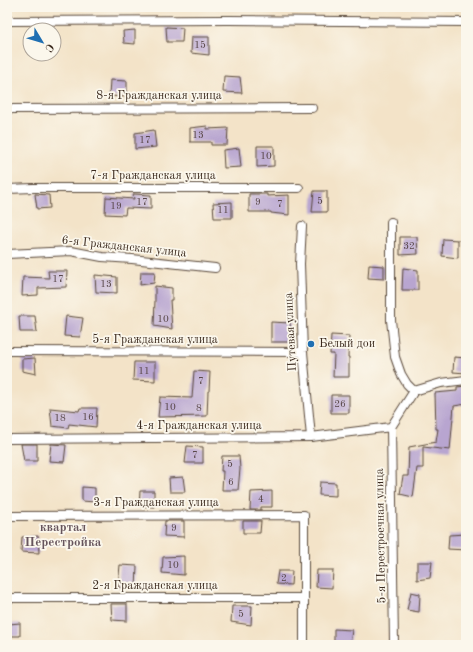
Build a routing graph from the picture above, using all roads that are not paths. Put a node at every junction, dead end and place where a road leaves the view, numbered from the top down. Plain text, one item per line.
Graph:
1 (7, 21) edge
2 (466, 22) edge
3 (312, 108) dead end
4 (7, 109) edge
5 (300, 188) dead end
6 (7, 190) edge
7 (390, 222) dead end
8 (302, 226) dead end
9 (7, 254) edge
10 (216, 268) dead end
11 (7, 351) edge
12 (303, 352) junction
13 (466, 380) edge
14 (414, 391) junction
15 (391, 428) junction
16 (312, 437) junction
17 (7, 439) edge
18 (7, 516) edge
19 (7, 598) edge
20 (304, 598) junction
21 (304, 645) edge
22 (394, 645) edge

1 - 2 street
3 - 4 street, 8-я Гражданская улица
5 - 6 street, 7-я Гражданская улица
7 - 14 street
8 - 12 street, Путевая улица
9 - 10 street, 6-я Гражданская улица
11 - 12 street, 5-я Гражданская улица
12 - 16 street, Путевая улица
13 - 14 street
14 - 15 street
15 - 16 street, 4-я Гражданская улица
15 - 22 street, 5-я Перестроечная улица
16 - 17 street, 4-я Гражданская улица
18 - 20 street, 3-я Гражданская улица
19 - 20 street, 2-я Гражданская улица
20 - 21 street

